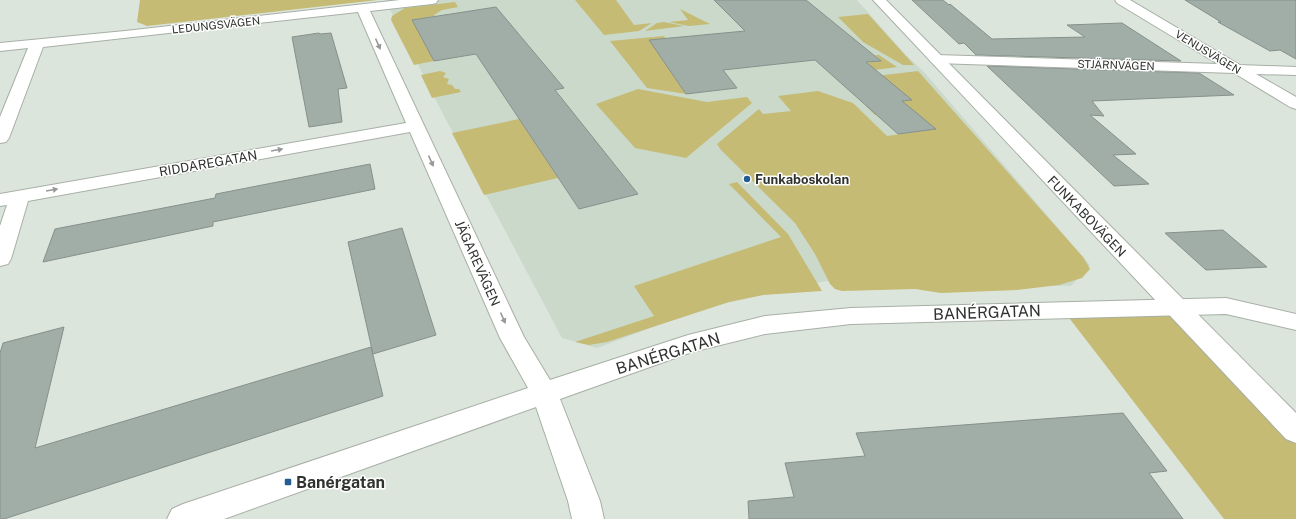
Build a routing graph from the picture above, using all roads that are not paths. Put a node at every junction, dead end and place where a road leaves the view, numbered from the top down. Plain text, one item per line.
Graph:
1 (432, 0) edge
2 (879, 0) edge
3 (1121, 0) edge
4 (362, 8) junction
5 (37, 44) junction
6 (0, 47) edge
7 (936, 59) junction
8 (1236, 68) junction
9 (1296, 71) edge
10 (1296, 104) edge
11 (415, 126) junction
12 (0, 138) edge
13 (20, 196) junction
14 (0, 200) edge
15 (0, 259) edge
16 (1176, 307) junction
17 (1296, 322) edge
18 (544, 393) junction
19 (1296, 431) edge
20 (183, 519) edge
21 (588, 519) edge

1 - 4 street, LEDUNGSVÄGEN
2 - 7 street, FUNKABOVÄGEN
3 - 8 street, VENUSVÄGEN
4 - 5 street, LEDUNGSVÄGEN
4 -> 11 street, JÄGAREVÄGEN
5 - 6 street, LEDUNGSVÄGEN
5 - 12 street
7 - 8 street, STJÄRNVÄGEN
7 - 16 street, FUNKABOVÄGEN
8 - 9 street, STJÄRNVÄGEN
8 - 10 street, VENUSVÄGEN
13 -> 11 street, RIDDAREGATAN
11 -> 18 street, JÄGAREVÄGEN
13 - 14 street, RIDDAREGATAN
13 - 15 street
16 - 17 street, BANÉRGATAN
16 - 18 street, BANÉRGATAN
16 - 19 street, FUNKABOVÄGEN
18 - 20 street, BANÉRGATAN
18 - 21 street, JÄGAREVÄGEN

